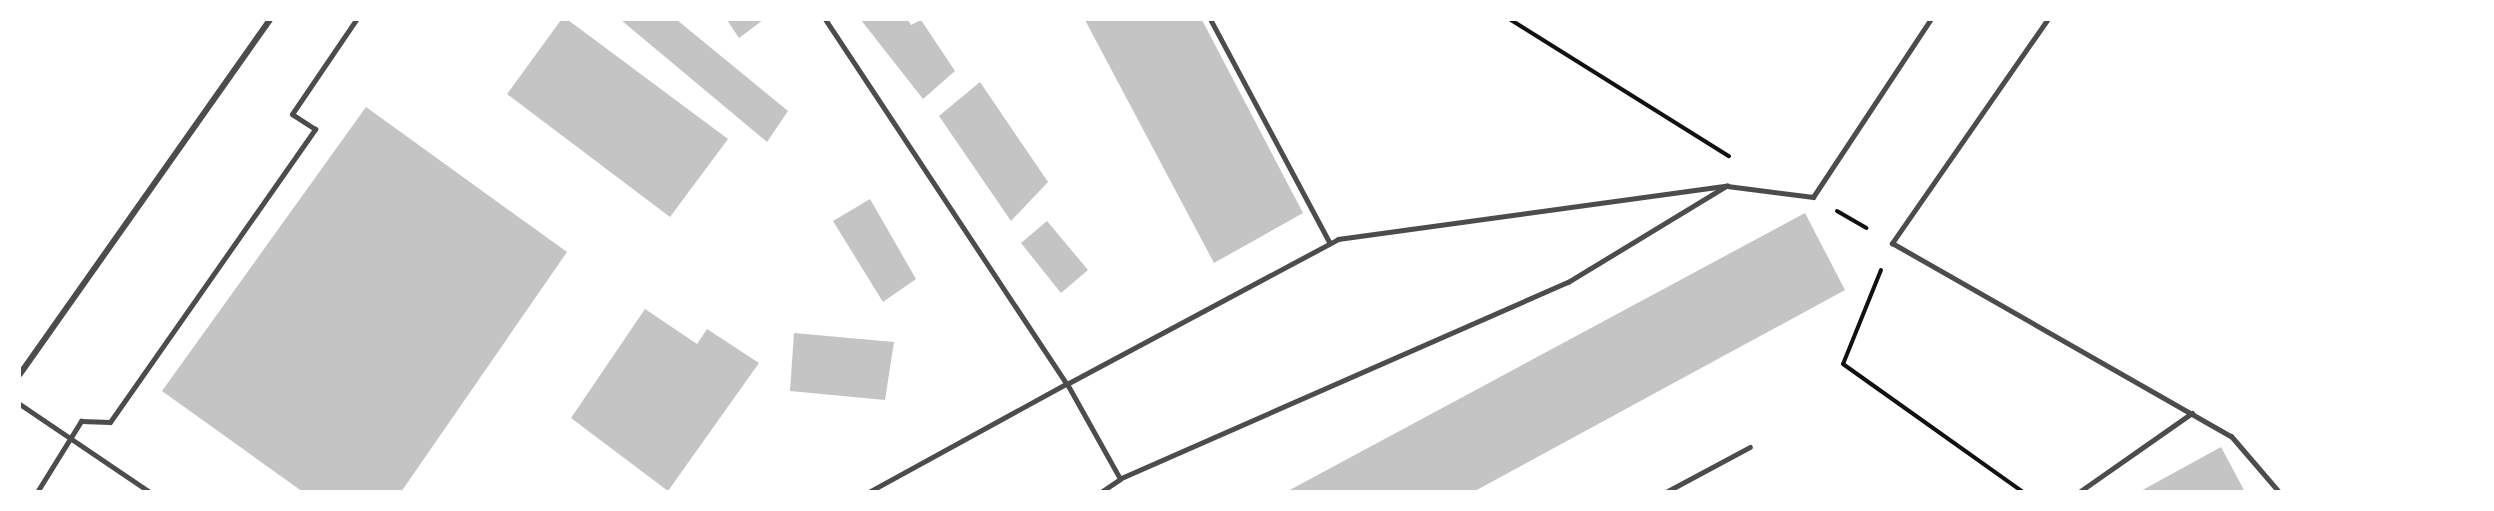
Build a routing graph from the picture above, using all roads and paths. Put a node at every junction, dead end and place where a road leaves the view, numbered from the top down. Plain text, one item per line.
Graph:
1 (270, 20) edge
2 (356, 20) edge
3 (826, 20) edge
4 (1211, 20) edge
5 (1510, 20) edge
6 (1930, 20) edge
7 (2048, 20) edge
8 (1738, 162) dead end
9 (1727, 186) junction
10 (1813, 197) junction
11 (1330, 243) junction
12 (1892, 243) junction
13 (20, 374) edge
14 (1067, 384) junction
15 (20, 404) edge
16 (2192, 413) junction
17 (71, 439) junction
18 (1750, 447) dead end
19 (1120, 479) junction
20 (37, 492) edge
21 (150, 492) edge
22 (870, 492) edge
23 (1101, 492) edge
24 (1666, 492) edge
25 (2023, 492) edge
26 (2079, 492) edge
27 (2279, 492) edge

1 - 13 street
2 - 17 street
3 - 14 lane
4 - 11 lane
5 - 8 path
6 - 10 street
7 - 12 street
9 - 10 street
9 - 11 lane
9 - 19 lane
10 - 12 path
11 - 14 lane
12 - 16 street
12 - 25 path
14 - 19 lane
14 - 22 lane
15 - 17 lane
16 - 26 street
16 - 27 street
17 - 20 street
17 - 21 lane
18 - 24 lane
19 - 23 lane

